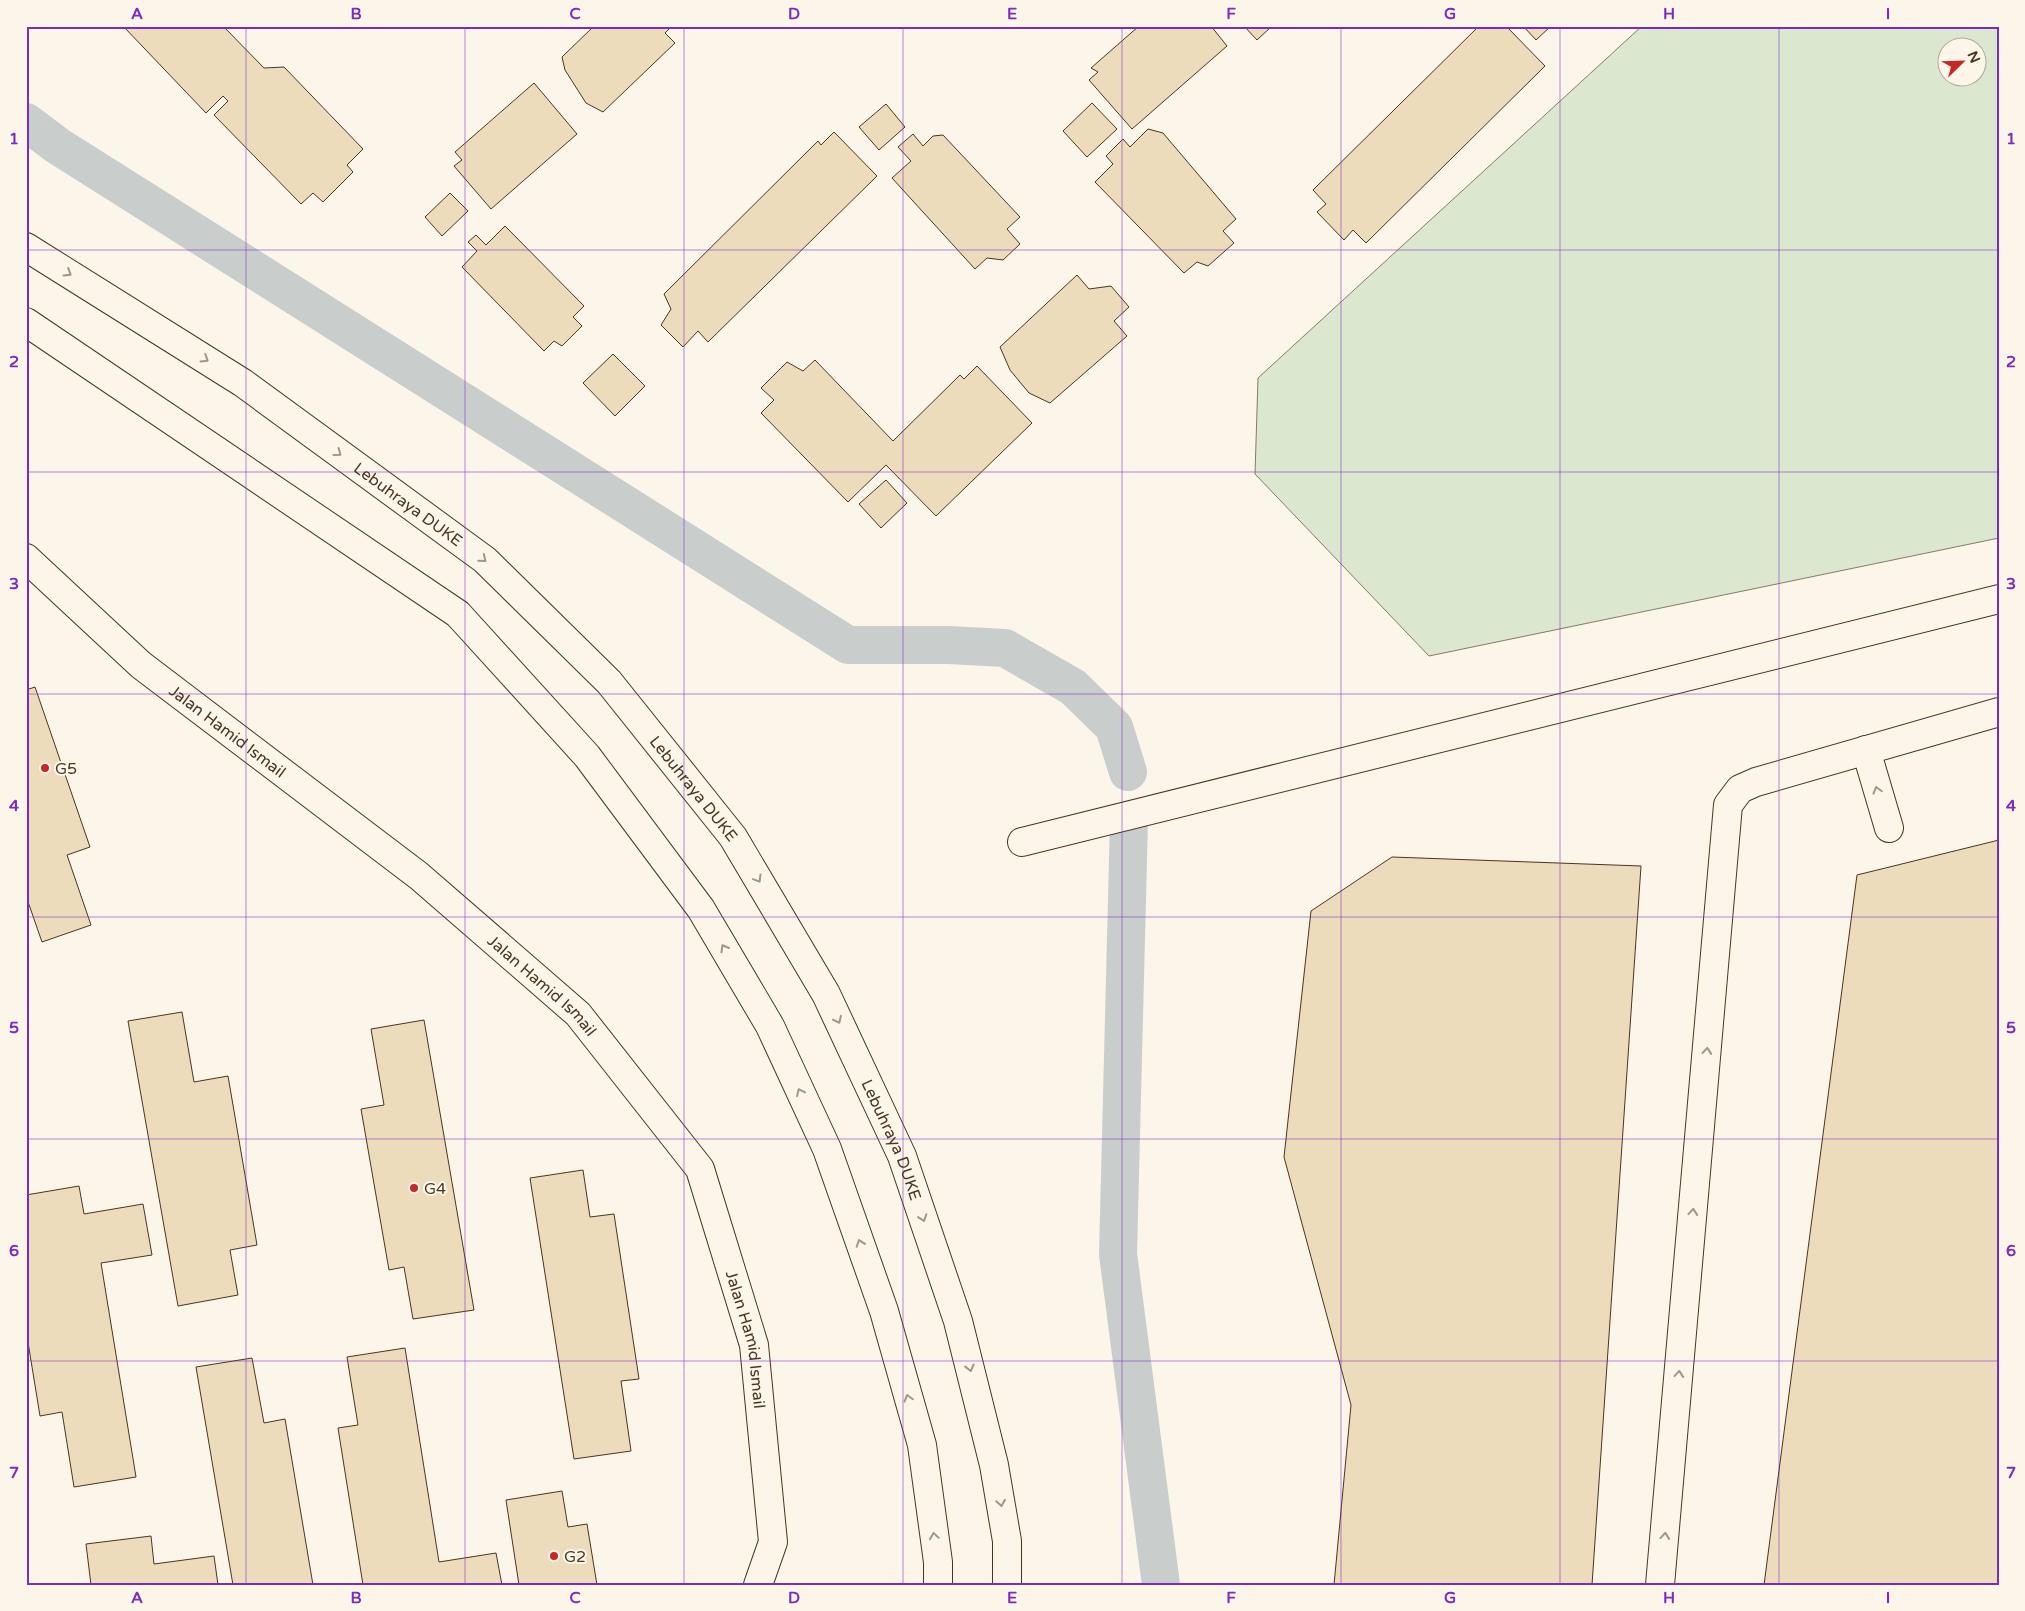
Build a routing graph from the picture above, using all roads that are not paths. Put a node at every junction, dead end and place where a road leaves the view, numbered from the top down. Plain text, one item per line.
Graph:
1 (26, 247) edge
2 (26, 322) edge
3 (26, 558) edge
4 (1999, 599) edge
5 (1999, 712) edge
6 (1866, 750) junction
7 (1890, 828) dead end
8 (1022, 842) dead end
9 (1007, 1541) junction
10 (758, 1585) edge
11 (938, 1585) edge
12 (1008, 1585) edge
13 (1014, 1585) edge
14 (1660, 1585) edge

1 -> 9 main road, Lebuhraya DUKE
11 -> 2 main road
3 - 10 main road, Jalan Hamid Ismail
4 - 8 main road
5 - 6 main road
7 -> 6 main road
14 -> 6 main road
9 - 12 main road, Lebuhraya DUKE
9 - 13 main road

